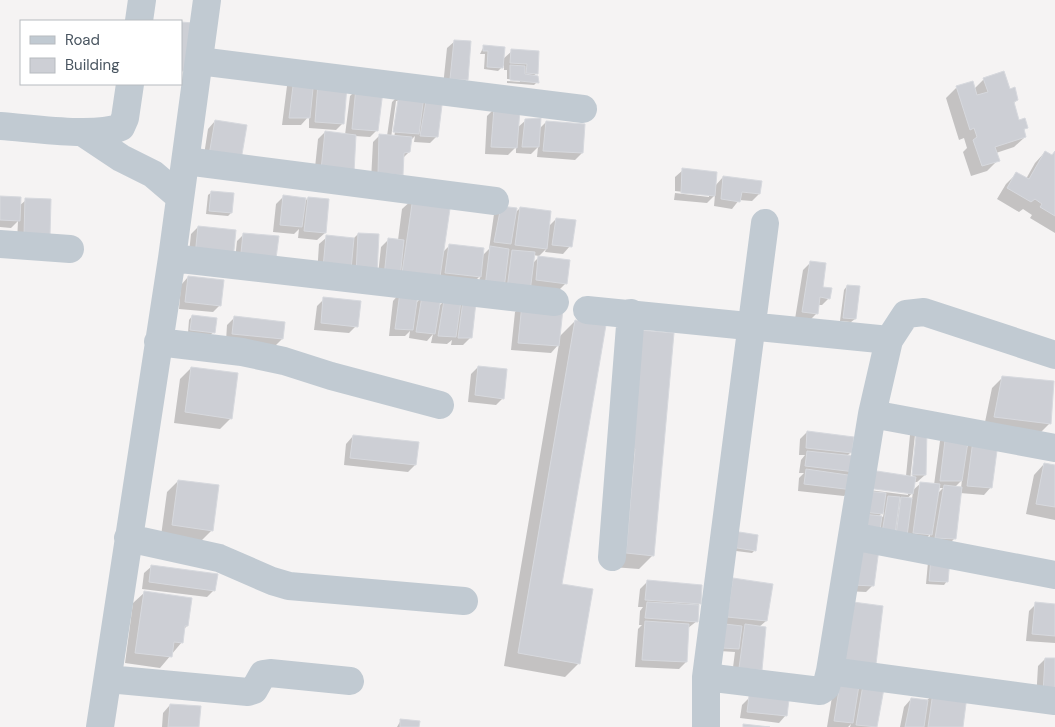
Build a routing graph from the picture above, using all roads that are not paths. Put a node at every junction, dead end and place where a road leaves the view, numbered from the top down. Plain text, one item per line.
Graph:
1 (142, 0) edge
2 (207, 0) edge
3 (139, 20) edge
4 (199, 61) junction
5 (130, 85) edge
6 (583, 109) dead end
7 (0, 126) edge
8 (82, 132) junction
9 (186, 161) junction
10 (180, 197) junction
11 (495, 201) dead end
12 (765, 222) dead end
13 (0, 244) edge
14 (70, 248) dead end
15 (172, 258) junction
16 (555, 302) dead end
17 (587, 310) dead end
18 (631, 313) junction
19 (753, 328) junction
20 (889, 340) junction
21 (158, 342) junction
22 (1055, 355) edge
23 (440, 405) dead end
24 (872, 414) junction
25 (1055, 448) edge
26 (852, 536) junction
27 (128, 538) junction
28 (612, 557) dead end
29 (1055, 575) edge
30 (464, 602) dead end
31 (830, 671) junction
32 (706, 677) junction
33 (108, 679) junction
34 (350, 681) dead end
35 (1055, 701) edge
36 (100, 727) edge
37 (706, 727) edge

1 - 3 street
2 - 4 street
4 - 6 street
4 - 9 street
5 - 8 street
7 - 8 street
8 - 10 street
9 - 10 street
9 - 11 street
10 - 15 street
12 - 19 street
13 - 14 street
15 - 16 street
15 - 21 street
17 - 18 street
18 - 19 street
18 - 28 street
19 - 20 street
19 - 32 street
20 - 22 street
20 - 24 street
21 - 23 street
21 - 27 street
24 - 25 street
24 - 26 street
26 - 29 street
26 - 31 street
27 - 30 street
27 - 33 street
31 - 32 street
31 - 35 street
32 - 37 street
33 - 34 street
33 - 36 street

